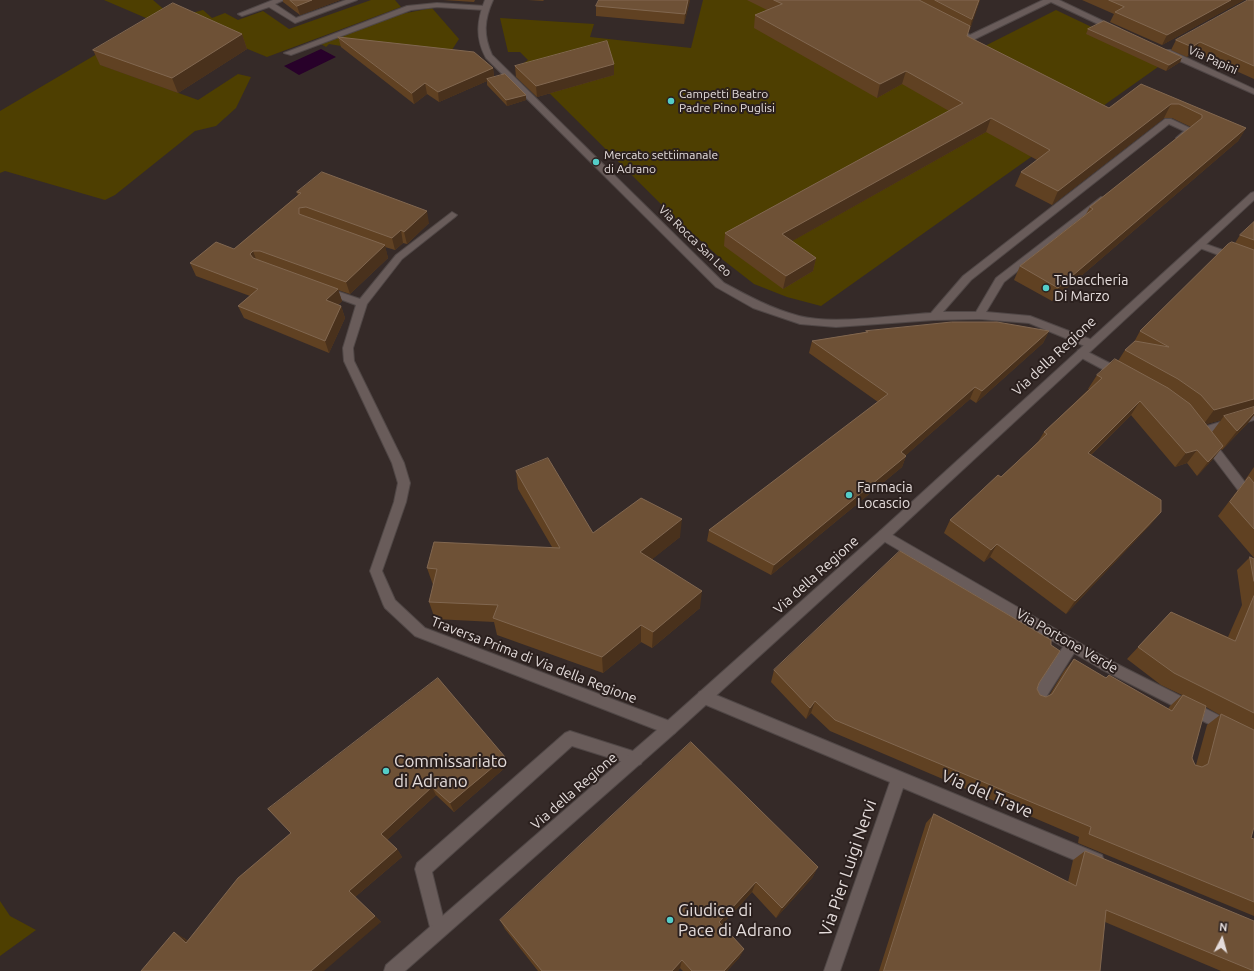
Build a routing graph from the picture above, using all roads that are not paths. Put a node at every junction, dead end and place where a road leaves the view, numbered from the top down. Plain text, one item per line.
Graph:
1 (280, 0) edge
2 (353, 0) edge
3 (1049, 0) edge
4 (1053, 0) edge
5 (270, 4) junction
6 (487, 4) edge
7 (242, 14) dead end
8 (950, 28) edge
9 (1126, 33) edge
10 (1165, 48) edge
11 (288, 53) dead end
12 (1254, 92) edge
13 (1172, 144) edge
14 (1110, 193) edge
15 (1254, 195) edge
16 (452, 215) dead end
17 (1200, 245) junction
18 (1254, 265) edge
19 (319, 287) edge
20 (362, 303) junction
21 (979, 315) junction
22 (934, 316) junction
23 (1086, 349) junction
24 (1129, 379) edge
25 (1254, 416) edge
26 (1193, 423) edge
27 (1201, 432) junction
28 (1254, 503) edge
29 (884, 535) junction
30 (1072, 645) junction
31 (704, 697) junction
32 (1036, 700) edge
33 (1202, 713) junction
34 (1199, 727) edge
35 (670, 728) junction
36 (1254, 740) edge
37 (636, 759) junction
38 (899, 778) junction
39 (1109, 866) edge
40 (438, 930) junction
41 (392, 971) edge
42 (832, 971) edge

1 - 5 street
2 - 5 street
3 - 8 street
4 - 9 street
5 - 7 street
6 - 11 street
6 - 22 street, Via Rocca San Leo
10 - 12 street, Via Papini
13 - 22 street
14 - 21 street
15 - 17 street, Via della Regione
16 - 20 street, Traversa Prima di Via della Regione
17 - 18 street
17 - 23 street, Via della Regione
19 - 20 street
20 - 35 street, Traversa Prima di Via della Regione
21 - 22 street, Via Rocca San Leo
21 - 23 street, Via Rocca San Leo
23 - 24 street, Via Rocca San Leo
23 - 29 street, Via della Regione
25 - 27 street
26 - 27 street
27 - 28 street
29 - 30 street, Via Portone Verde
29 - 31 street, Via della Regione
30 - 32 street
30 - 33 street, Via Portone Verde
31 - 35 street, Via della Regione
31 - 38 street, Via del Trave
33 - 34 street
33 - 36 street, Via Portone Verde
35 - 37 street, Via della Regione
37 - 40 street, Via della Regione
37 - 40 street
38 - 39 street, Via del Trave
38 - 42 street, Via Pier Luigi Nervi
40 - 41 street, Via della Regione

